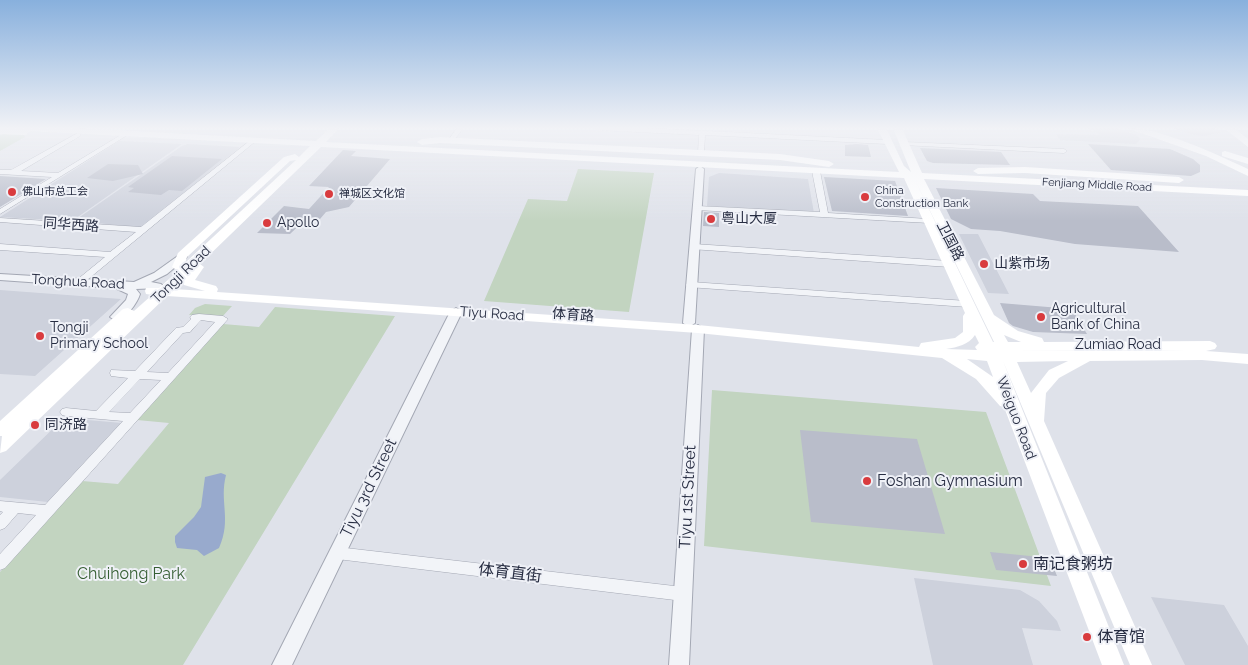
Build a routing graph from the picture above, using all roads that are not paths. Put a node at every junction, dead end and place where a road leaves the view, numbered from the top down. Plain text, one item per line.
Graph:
1 (35, 159) edge
2 (86, 159) edge
3 (230, 159) edge
4 (293, 159) edge
5 (301, 159) edge
6 (529, 159) edge
7 (621, 159) edge
8 (718, 159) edge
9 (795, 159) edge
10 (900, 159) edge
11 (907, 159) edge
12 (1221, 159) edge
13 (832, 164) junction
14 (700, 169) junction
15 (791, 170) junction
16 (1248, 170) edge
17 (290, 171) junction
18 (816, 171) junction
19 (0, 172) edge
20 (12, 172) junction
21 (910, 172) junction
22 (60, 176) junction
23 (1248, 183) edge
24 (1202, 184) joint
25 (1248, 193) edge
26 (697, 208) junction
27 (0, 212) edge
28 (824, 215) junction
29 (0, 220) edge
30 (929, 221) junction
31 (142, 230) junction
32 (0, 247) edge
33 (694, 247) junction
34 (112, 255) junction
35 (208, 258) junction
36 (183, 263) junction
37 (949, 264) junction
38 (0, 277) edge
39 (78, 283) junction
40 (96, 284) junction
41 (692, 285) junction
42 (133, 287) junction
43 (160, 289) junction
44 (218, 293) junction
45 (973, 305) junction
46 (456, 312) junction
47 (142, 316) junction
48 (116, 317) dead end
49 (693, 326) junction
50 (1073, 345) junction
51 (921, 350) junction
52 (1248, 350) edge
53 (998, 352) junction
54 (1095, 356) junction
55 (1248, 359) edge
56 (115, 373) dead end
57 (138, 375) junction
58 (170, 377) junction
59 (66, 412) dead end
60 (100, 415) junction
61 (133, 418) junction
62 (1017, 420) junction
63 (1036, 422) junction
64 (0, 430) edge
65 (0, 447) edge
66 (0, 458) edge
67 (0, 506) edge
68 (16, 508) junction
69 (48, 511) junction
70 (0, 524) edge
71 (337, 553) junction
72 (0, 564) edge
73 (683, 594) junction
74 (282, 665) edge
75 (679, 665) edge
76 (1113, 665) edge
77 (1141, 665) edge

1 - 20 street
2 - 22 street
3 - 31 street
4 - 36 main road, Tongji Road
5 - 17 main road, Tongji Road
6 - 14 main road
7 - 15 main road, Fenjiang Middle Road
8 - 13 main road, Fenjiang Middle Road
9 - 13 main road
10 - 21 main road
11 - 21 main road
12 - 16 main road
13 - 21 main road, Fenjiang Middle Road
14 - 15 main road
14 - 26 street, Tiyu 1st Street
15 - 18 main road, Fenjiang Middle Road
17 - 35 main road
17 - 36 main road, Tongji Road
18 - 21 main road, Fenjiang Middle Road
18 - 28 street
19 - 20 street
20 - 22 street
21 - 24 main road, Fenjiang Middle Road
21 - 25 main road, Fenjiang Middle Road
21 - 30 main road
21 - 45 main road, 卫国路
22 - 27 street
23 - 24 main road
26 - 28 street
26 - 33 street, Tiyu 1st Street
28 - 30 street
29 - 31 street, 同华西路
30 - 37 main road
31 - 34 street
32 - 34 street
33 - 37 street
33 - 41 street, Tiyu 1st Street
34 - 39 street
35 - 36 main road
35 - 44 main road
36 - 40 street
36 - 43 main road, Tongji Road
37 - 45 main road
38 - 39 street, Tonghua Road
39 - 40 street, Tonghua Road
40 - 42 street, Tiyu Road
41 - 45 street
41 - 49 street, Tiyu 1st Street
42 - 43 street, Tiyu Road
42 - 48 street
43 - 44 main road, Tiyu Road
43 - 47 main road, Tongji Road
43 - 64 main road, Tongji Road
44 - 46 main road, Tiyu Road
44 - 47 main road
44 - 49 main road, 体育路
45 - 50 main road
45 - 51 main road
45 - 53 main road
46 - 49 main road, Tiyu Road
46 - 71 street, Tiyu 3rd Street
47 - 65 main road, Tongji Road
47 - 66 main road
49 - 51 main road, Tiyu Road
49 - 73 street, Tiyu 1st Street
50 - 52 main road, Zumiao Road
50 - 53 main road, Zumiao Road
51 - 53 main road
51 - 62 main road
53 - 54 main road, Zumiao Road
53 - 62 main road, Weiguo Road
53 - 63 main road
54 - 55 main road, Zumiao Road
54 - 63 main road
56 - 57 street
57 - 58 street
57 - 58 street
57 - 60 street
58 - 61 street
59 - 60 street
60 - 61 street
61 - 69 street
62 - 76 main road, Weiguo Road
63 - 77 main road
67 - 68 street
68 - 69 street
68 - 70 street
69 - 72 street
71 - 73 street, 体育直街
71 - 74 street, Tiyu 3rd Street
73 - 75 street, Tiyu 1st Street

